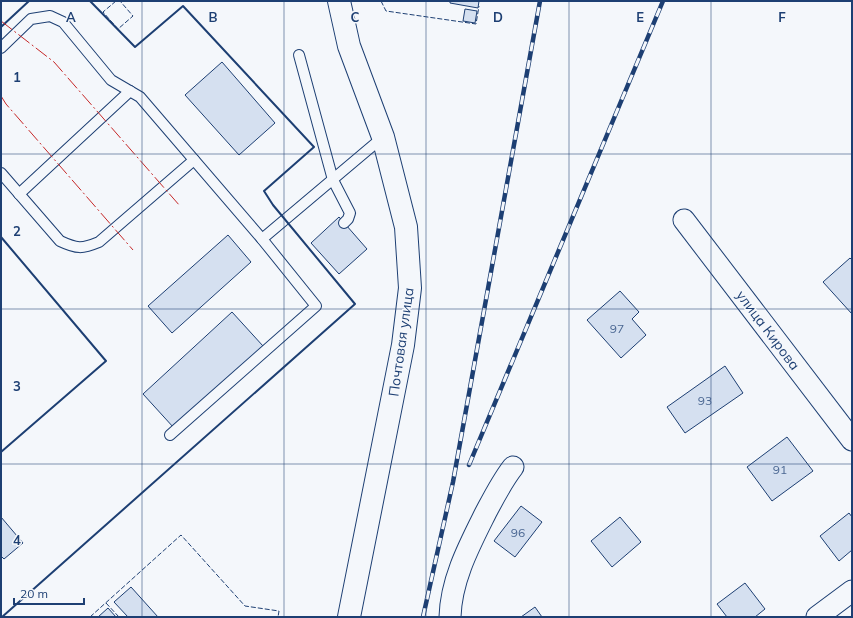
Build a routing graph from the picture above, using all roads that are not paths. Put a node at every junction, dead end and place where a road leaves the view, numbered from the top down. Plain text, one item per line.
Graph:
1 (339, 1) edge
2 (1, 48) edge
3 (299, 55) dead end
4 (130, 91) junction
5 (383, 137) junction
6 (194, 160) junction
7 (1, 173) edge
8 (333, 180) junction
9 (19, 194) junction
10 (684, 220) dead end
11 (344, 223) dead end
12 (262, 239) junction
13 (170, 435) dead end
14 (852, 440) edge
15 (513, 467) dead end
16 (852, 591) edge
17 (349, 617) edge
18 (450, 617) edge
19 (817, 617) edge

1 - 5 street, Почтовая улица
2 - 4 lane
3 - 8 lane
4 - 6 lane
4 - 9 lane
5 - 8 lane
5 - 17 street, Почтовая улица
6 - 9 lane
6 - 12 lane
7 - 9 lane
8 - 11 lane
8 - 12 lane
10 - 14 street, улица Кирова
12 - 13 lane
15 - 18 street
16 - 19 street

